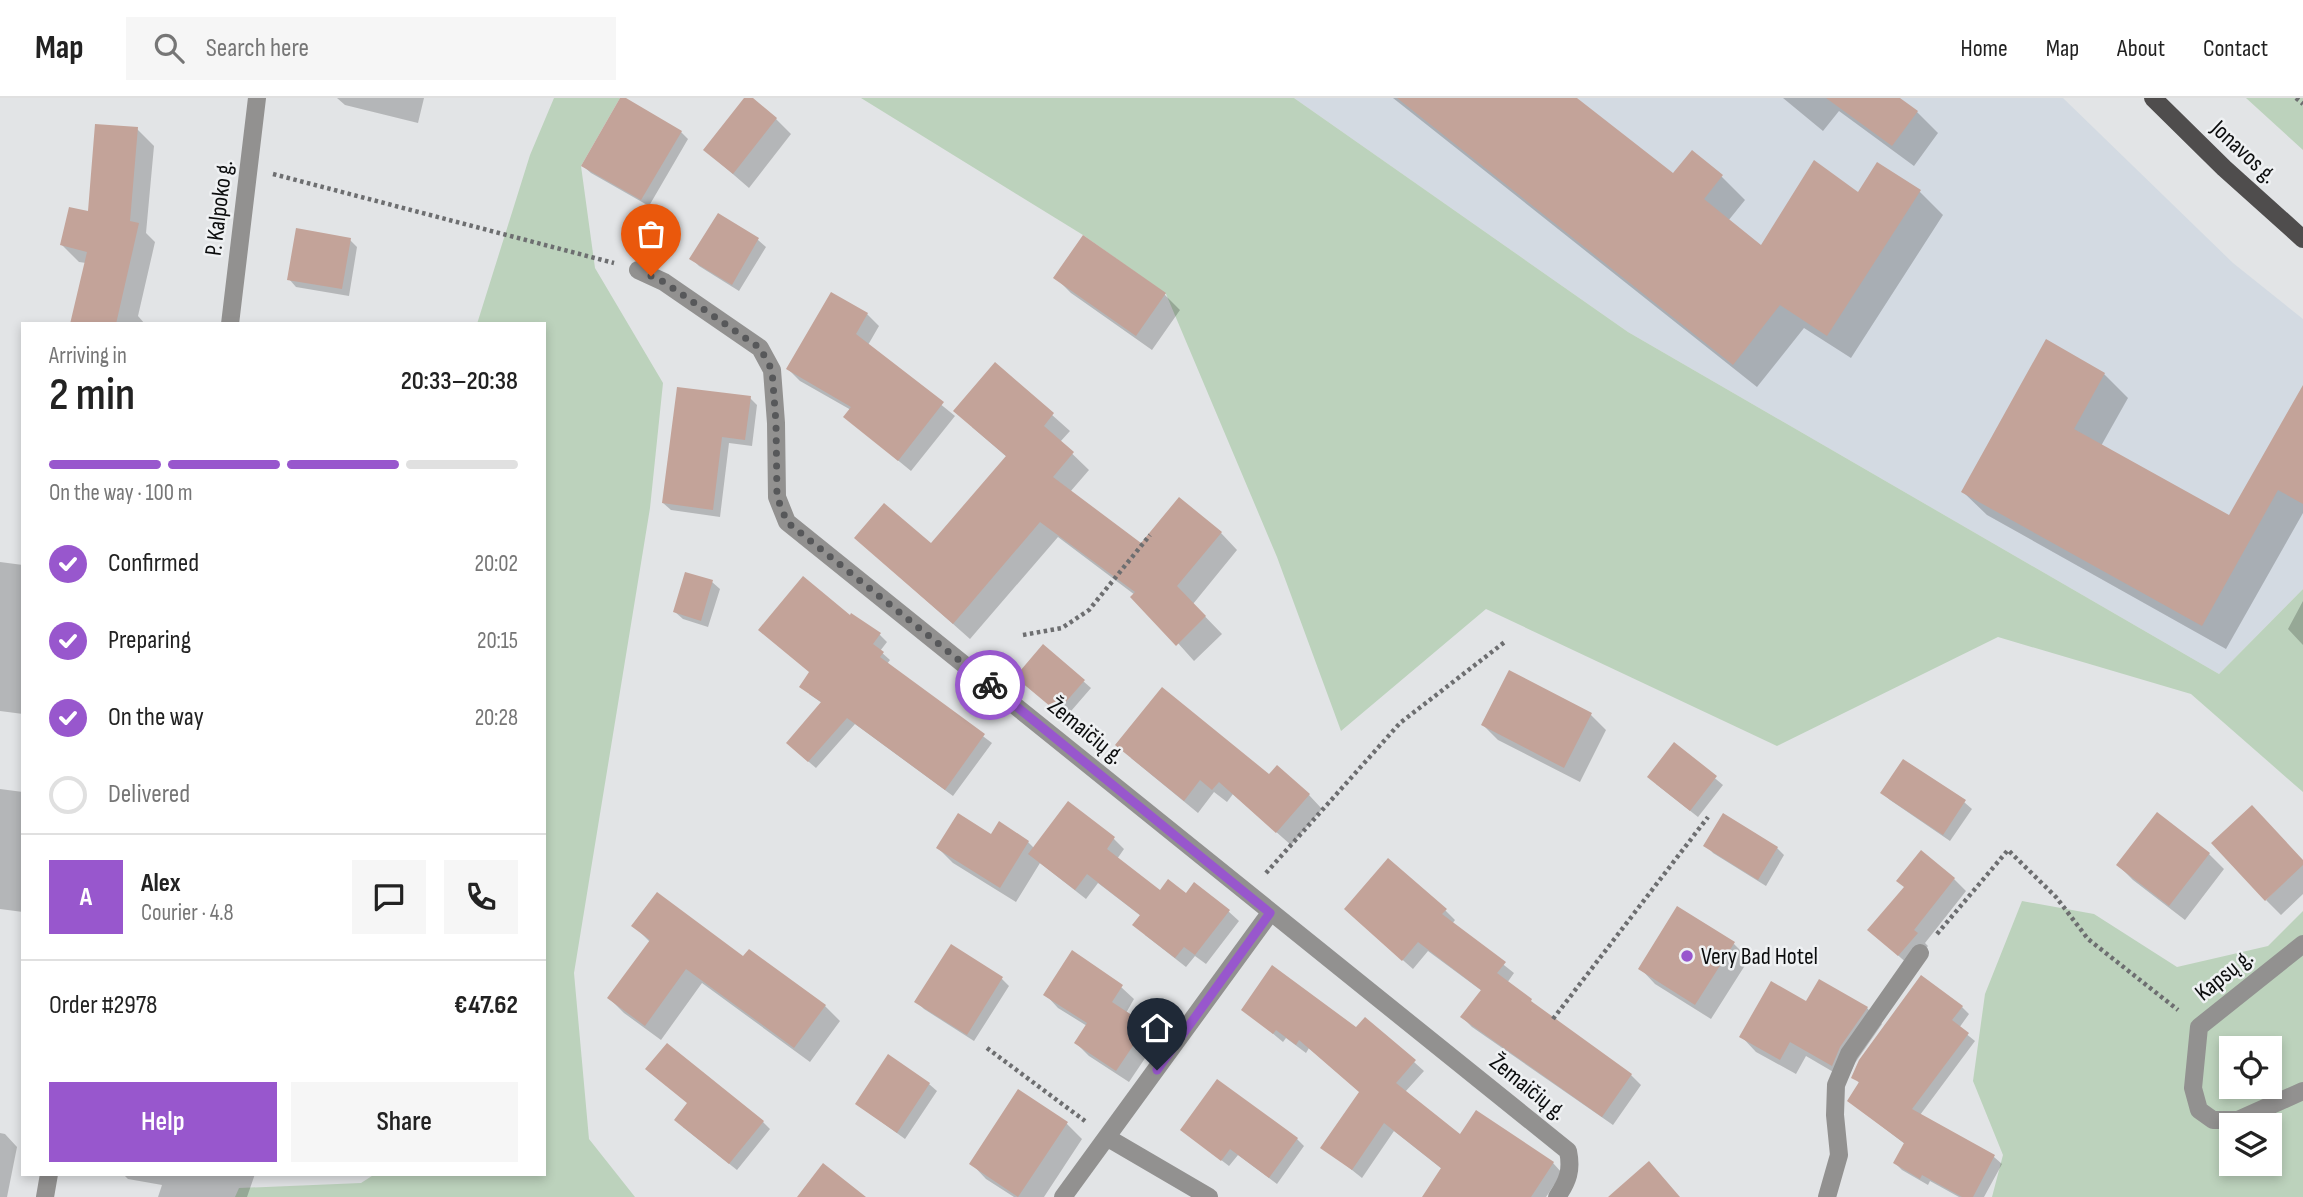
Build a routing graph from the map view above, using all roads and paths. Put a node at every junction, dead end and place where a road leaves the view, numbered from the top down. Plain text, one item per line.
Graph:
1 (257, 98) edge
2 (2153, 98) edge
3 (2296, 98) edge
4 (2303, 104) edge
5 (289, 178) dead end
6 (2303, 239) edge
7 (638, 270) joint
8 (230, 322) edge
9 (1150, 535) dead end
10 (1023, 635) dead end
11 (1506, 642) dead end
12 (1708, 817) dead end
13 (1248, 894) junction
14 (1270, 913) junction
15 (2303, 944) edge
16 (1920, 953) joint
17 (1553, 1019) dead end
18 (2199, 1027) junction
19 (987, 1048) dead end
20 (2303, 1091) edge
21 (1108, 1138) junction
22 (49, 1176) edge
23 (45, 1197) edge
24 (1063, 1197) edge
25 (1209, 1197) edge
26 (1557, 1197) edge
27 (1827, 1197) edge

1 - 8 street, P. Kalpoko g.
2 - 6 main road, Jonavos g.
3 - 4 path
5 - 7 path
7 - 13 street, Žemaičių g.
9 - 10 path
11 - 13 path
12 - 17 path
13 - 14 street, Žemaičių g.
14 - 21 street
14 - 26 street, Žemaičių g.
15 - 18 street, Kapsų g.
16 - 18 path
16 - 27 street
18 - 20 street, Kapsų g.
19 - 21 path
21 - 24 street
21 - 25 street
22 - 23 street

